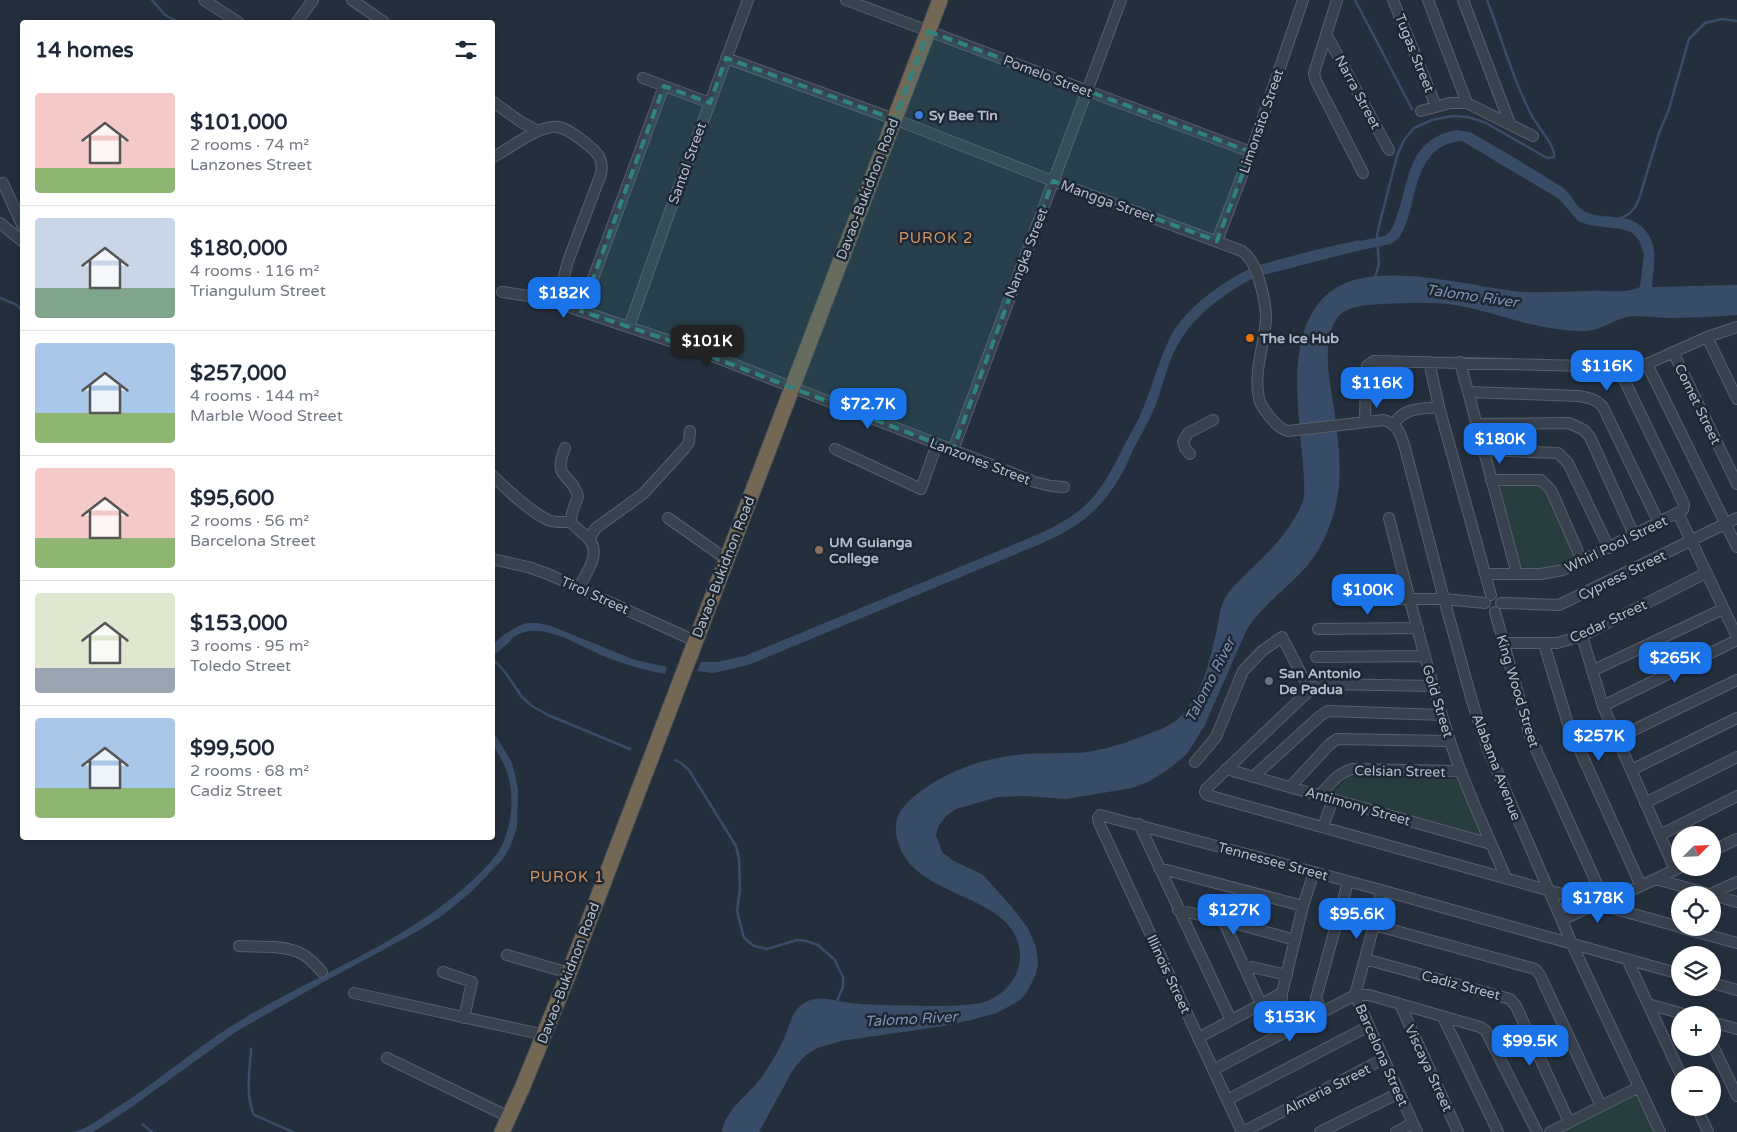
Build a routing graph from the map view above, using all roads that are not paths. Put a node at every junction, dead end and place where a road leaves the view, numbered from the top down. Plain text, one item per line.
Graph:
1 (204, 0) edge
2 (314, 0) edge
3 (352, 0) edge
4 (748, 0) edge
5 (846, 0) edge
6 (940, 0) edge
7 (1121, 0) edge
8 (1303, 0) edge
9 (1337, 0) edge
10 (1393, 0) edge
11 (1428, 0) edge
12 (1463, 0) edge
13 (235, 20) edge
14 (299, 20) edge
15 (381, 20) edge
16 (928, 31) junction
17 (1326, 34) junction
18 (726, 58) junction
19 (643, 78) dead end
20 (664, 86) junction
21 (1087, 91) junction
22 (495, 103) edge
23 (710, 103) junction
24 (1467, 103) junction
25 (1436, 106) junction
26 (1421, 111) dead end
27 (894, 119) junction
28 (1510, 124) junction
29 (538, 131) junction
30 (1533, 136) dead end
31 (1389, 150) dead end
32 (1251, 152) junction
33 (495, 155) edge
34 (1362, 173) dead end
35 (1053, 181) junction
36 (3, 183) dead end
37 (20, 220) edge
38 (0, 223) edge
39 (20, 239) edge
40 (1217, 241) junction
41 (502, 292) dead end
42 (557, 303) junction
43 (581, 311) junction
44 (629, 327) junction
45 (1737, 327) edge
46 (1707, 337) junction
47 (1673, 352) junction
48 (1429, 362) junction
49 (1460, 362) junction
50 (1647, 364) junction
51 (1618, 367) junction
52 (792, 388) junction
53 (1468, 392) junction
54 (1737, 399) edge
55 (1439, 406) junction
56 (1213, 420) dead end
57 (1365, 422) junction
58 (1394, 424) junction
59 (1476, 424) junction
60 (690, 430) dead end
61 (938, 444) junction
62 (565, 448) dead end
63 (835, 449) dead end
64 (953, 450) junction
65 (1483, 450) junction
66 (1190, 454) dead end
67 (495, 478) edge
68 (1491, 480) junction
69 (1737, 484) edge
70 (1064, 487) dead end
71 (1681, 510) junction
72 (668, 518) dead end
73 (1389, 518) dead end
74 (1737, 518) edge
75 (571, 522) junction
76 (1659, 523) junction
77 (1726, 524) junction
78 (1634, 535) junction
79 (590, 540) junction
80 (1691, 540) junction
81 (1737, 546) edge
82 (1609, 548) junction
83 (495, 560) edge
84 (726, 560) junction
85 (1582, 561) junction
86 (1706, 573) junction
87 (1485, 574) junction
88 (1517, 574) junction
89 (579, 587) junction
90 (1342, 599) dead end
91 (1444, 599) junction
92 (1488, 599) junction
93 (1410, 600) junction
94 (1498, 607) junction
95 (1723, 609) junction
96 (1418, 628) junction
97 (1318, 629) dead end
98 (1736, 633) edge
99 (1582, 636) junction
100 (695, 641) junction
101 (1503, 643) junction
102 (1544, 644) junction
103 (1316, 656) dead end
104 (1425, 656) junction
105 (1592, 671) junction
106 (1737, 680) edge
107 (1433, 686) junction
108 (1308, 689) junction
109 (1603, 706) junction
110 (1442, 715) junction
111 (1737, 718) edge
112 (1617, 738) junction
113 (1450, 741) junction
114 (1737, 757) edge
115 (1195, 762) dead end
116 (1226, 769) junction
117 (1631, 770) junction
118 (1460, 771) junction
119 (1254, 777) junction
120 (1290, 787) junction
121 (1320, 795) junction
122 (1737, 796) edge
123 (1332, 799) junction
124 (1645, 803) junction
125 (1098, 816) joint
126 (1139, 824) junction
127 (1323, 826) junction
128 (1660, 835) junction
129 (1737, 839) edge
130 (1492, 844) junction
131 (1721, 847) edge
132 (1671, 856) edge
133 (1159, 868) junction
134 (1314, 872) junction
135 (1671, 872) edge
136 (1506, 878) junction
137 (1656, 879) junction
138 (1348, 882) junction
139 (1737, 882) edge
140 (1641, 886) junction
141 (1682, 886) edge
142 (1721, 889) edge
143 (1381, 890) junction
144 (1549, 890) junction
145 (1721, 897) edge
146 (1737, 902) edge
147 (1603, 903) junction
148 (1303, 906) junction
149 (1178, 910) junction
150 (1223, 920) junction
151 (1563, 923) junction
152 (1671, 924) edge
153 (1374, 925) junction
154 (1711, 936) edge
155 (1295, 940) junction
156 (1572, 944) junction
157 (1737, 944) edge
158 (239, 946) dead end
159 (507, 955) dead end
160 (1365, 959) junction
161 (1627, 959) junction
162 (1243, 965) junction
163 (1671, 971) edge
164 (322, 972) dead end
165 (443, 972) dead end
166 (569, 973) junction
167 (1287, 975) junction
168 (1721, 986) edge
169 (1737, 990) edge
170 (1282, 993) junction
171 (354, 994) dead end
172 (1355, 995) junction
173 (1261, 1004) junction
174 (1400, 1004) junction
175 (1648, 1004) junction
176 (1671, 1010) edge
177 (1322, 1012) junction
178 (1443, 1017) junction
179 (464, 1018) junction
180 (1231, 1020) junction
181 (1721, 1025) edge
182 (1369, 1026) junction
183 (1737, 1029) edge
184 (1289, 1030) junction
185 (544, 1035) junction
186 (1198, 1038) junction
187 (1718, 1056) edge
188 (387, 1058) dead end
189 (1383, 1059) junction
190 (1678, 1066) edge
191 (1213, 1070) junction
192 (1639, 1087) junction
193 (1399, 1093) junction
194 (1737, 1096) edge
195 (1227, 1100) junction
196 (1601, 1106) junction
197 (1700, 1116) edge
198 (509, 1117) junction
199 (1569, 1122) junction
200 (1415, 1128) edge
201 (1705, 1131) edge
202 (502, 1132) edge
203 (1243, 1132) edge
204 (1320, 1132) edge
205 (1396, 1132) edge
206 (1458, 1132) edge
207 (1498, 1132) edge
208 (1537, 1132) edge
209 (1550, 1132) edge
210 (1660, 1132) edge

1 - 13 street
2 - 14 street
3 - 15 street
4 - 18 street, Santol Street
5 - 16 street, Pomelo Street
6 - 16 highway, Davao-Bukidnon Road
7 - 21 street, Nangka Street
8 - 32 street, Limonsito Street
9 - 17 street
10 - 25 street, Tugas Street
11 - 24 street
12 - 28 street
16 - 21 street, Pomelo Street
16 - 27 highway, Davao-Bukidnon Road
17 - 31 street, Narra Street
17 - 34 street
18 - 23 street, Santol Street
18 - 27 street, Mangga Street
19 - 20 street
20 - 23 street
20 - 43 street
21 - 32 street, Pomelo Street
21 - 35 street, Nangka Street
22 - 29 street
23 - 44 street, Santol Street
24 - 25 street
24 - 28 street
25 - 26 street
27 - 35 street, Mangga Street
27 - 52 highway, Davao-Bukidnon Road
28 - 30 street
29 - 33 street
29 - 42 street
32 - 40 street, Limonsito Street
35 - 40 street, Mangga Street
35 - 64 street, Nangka Street
36 - 37 street
38 - 39 street
40 - 57 street, Mangga Street
41 - 42 street, Lanzones Street
42 - 43 street, Lanzones Street
43 - 44 street, Lanzones Street
44 - 52 street, Lanzones Street
45 - 46 street
46 - 47 street
46 - 54 street
47 - 50 street
47 - 69 street, Comet Street
48 - 49 street
48 - 55 street
48 - 57 street
49 - 51 street
49 - 53 street
50 - 51 street
50 - 77 street
51 - 71 street
52 - 61 street, Lanzones Street
52 - 84 highway, Davao-Bukidnon Road
53 - 59 street
53 - 76 street
55 - 58 street
55 - 87 street
56 - 66 street
57 - 58 street
58 - 91 street, Alabama Avenue
59 - 65 street
59 - 78 street
60 - 79 street
61 - 63 street
61 - 64 street, Lanzones Street
62 - 75 street
64 - 70 street, Lanzones Street
65 - 68 street
65 - 82 street
67 - 75 street
68 - 85 street
68 - 88 street
71 - 76 street, Whirl Pool Street
71 - 80 street
72 - 84 street
73 - 93 street, Gold Street
74 - 77 street, Cypress Street
75 - 79 street
76 - 78 street, Whirl Pool Street
77 - 80 street, Cypress Street
77 - 81 street
78 - 82 street, Whirl Pool Street
79 - 89 street
80 - 86 street
80 - 94 street, Cypress Street
82 - 85 street, Whirl Pool Street
83 - 89 street, Tirol Street
84 - 100 highway, Davao-Bukidnon Road
85 - 88 street, Whirl Pool Street
86 - 95 street
86 - 99 street, Cedar Street
87 - 88 street, Whirl Pool Street
87 - 92 street
89 - 100 street, Tirol Street
90 - 93 street
91 - 92 street
91 - 93 street
91 - 144 street, Alabama Avenue
92 - 94 street
92 - 94 street
93 - 96 street, Gold Street
94 - 101 street, King Wood Street
95 - 98 street
95 - 105 street
96 - 97 street
96 - 104 street, Gold Street
98 - 109 street
99 - 102 street, Cedar Street
99 - 105 street
100 - 166 highway, Davao-Bukidnon Road
101 - 102 street, Cedar Street
101 - 147 street, King Wood Street
102 - 140 street
103 - 104 street
104 - 107 street, Gold Street
105 - 109 street
106 - 112 street
107 - 108 street
107 - 110 street, Gold Street
108 - 115 street
108 - 116 street
109 - 112 street
110 - 113 street, Gold Street
110 - 119 street
111 - 117 street
112 - 117 street
113 - 118 street, Gold Street
113 - 120 street
114 - 124 street
116 - 119 street, Antimony Street
116 - 127 street
117 - 124 street
118 - 121 street, Celsian Street
118 - 130 street, Gold Street
119 - 120 street, Antimony Street
120 - 121 street, Antimony Street
121 - 123 street, Antimony Street
122 - 128 street
123 - 127 street
123 - 130 street, Antimony Street
124 - 128 street
125 - 126 street, Tennessee Street
125 - 186 street, Illinois Street
126 - 133 street
126 - 134 street, Tennessee Street
127 - 136 street
128 - 132 street
129 - 131 street
130 - 136 street, Gold Street
133 - 148 street
133 - 149 street
134 - 138 street, Tennessee Street
134 - 148 street
135 - 137 street
136 - 144 street
137 - 140 street
137 - 141 street
138 - 143 street, Tennessee Street
138 - 177 street
139 - 142 street
140 - 147 street
143 - 153 street, Barcelona Street
143 - 156 street, Tennessee Street
144 - 147 street
144 - 151 street, Alabama Avenue
145 - 146 street
147 - 151 street
147 - 152 street
148 - 155 street
149 - 150 street
149 - 180 street
150 - 155 street
150 - 162 street
151 - 156 street, Alabama Avenue
153 - 160 street, Barcelona Street
153 - 196 street
154 - 157 street
155 - 167 street
156 - 161 street, Tennessee Street
156 - 192 street, Alabama Avenue
158 - 164 street
159 - 166 street
160 - 172 street, Barcelona Street
160 - 199 street, Cadiz Street
161 - 163 street, Tennessee Street
161 - 175 street
162 - 167 street
162 - 173 street
165 - 179 street
166 - 185 highway, Davao-Bukidnon Road
167 - 170 street
168 - 169 street
170 - 173 street
170 - 184 street
171 - 179 street
172 - 174 street
172 - 177 street
172 - 182 street, Barcelona Street
173 - 180 street
174 - 178 street
174 - 206 street, Viscaya Street
175 - 176 street
175 - 190 street
177 - 184 street
178 - 207 street
178 - 208 street
179 - 185 street
180 - 186 street
181 - 183 street
182 - 189 street, Barcelona Street
182 - 195 street
184 - 191 street
185 - 198 highway, Davao-Bukidnon Road
186 - 191 street, Illinois Street
187 - 194 street
188 - 198 street
189 - 193 street, Barcelona Street
189 - 203 street, Almeria Street
191 - 195 street, Illinois Street
192 - 196 street
192 - 210 street, Alabama Avenue
193 - 200 street, Barcelona Street
193 - 204 street
195 - 203 street, Illinois Street
196 - 199 street
197 - 201 street
198 - 202 highway, Davao-Bukidnon Road
199 - 209 street
200 - 205 street

